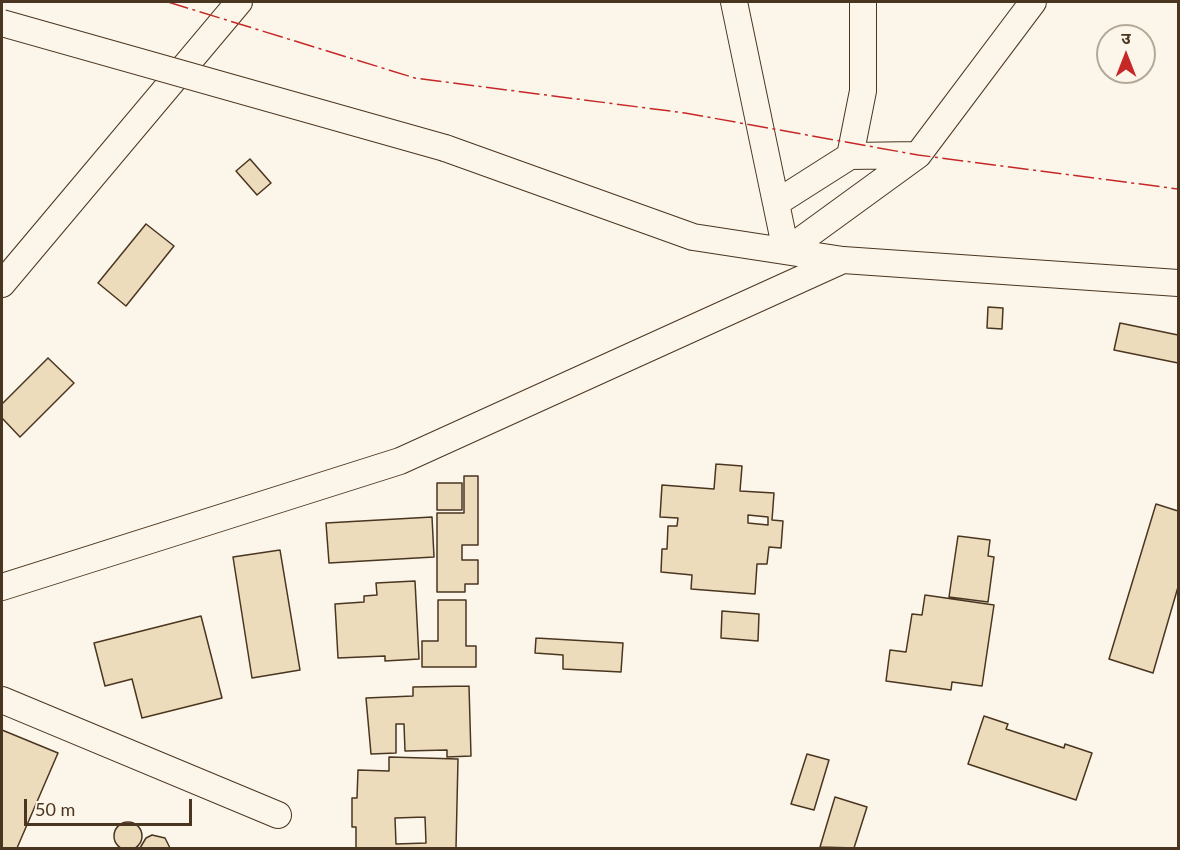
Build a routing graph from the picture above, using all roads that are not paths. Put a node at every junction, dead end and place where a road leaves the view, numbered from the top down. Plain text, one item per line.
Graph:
1 (239, 2) edge
2 (734, 2) edge
3 (863, 2) edge
4 (1033, 2) edge
5 (2, 23) edge
6 (918, 155) junction
7 (850, 156) junction
8 (776, 203) junction
9 (786, 252) junction
10 (843, 260) junction
11 (1179, 283) edge
12 (2, 284) edge
13 (2, 587) edge
14 (2, 700) edge
15 (278, 816) dead end

1 - 12 street
2 - 8 street
3 - 7 street
4 - 6 street
5 - 9 street, bridge
6 - 7 street
6 - 9 street
7 - 8 street
8 - 9 street
9 - 10 street
10 - 11 street
10 - 13 street
14 - 15 street

